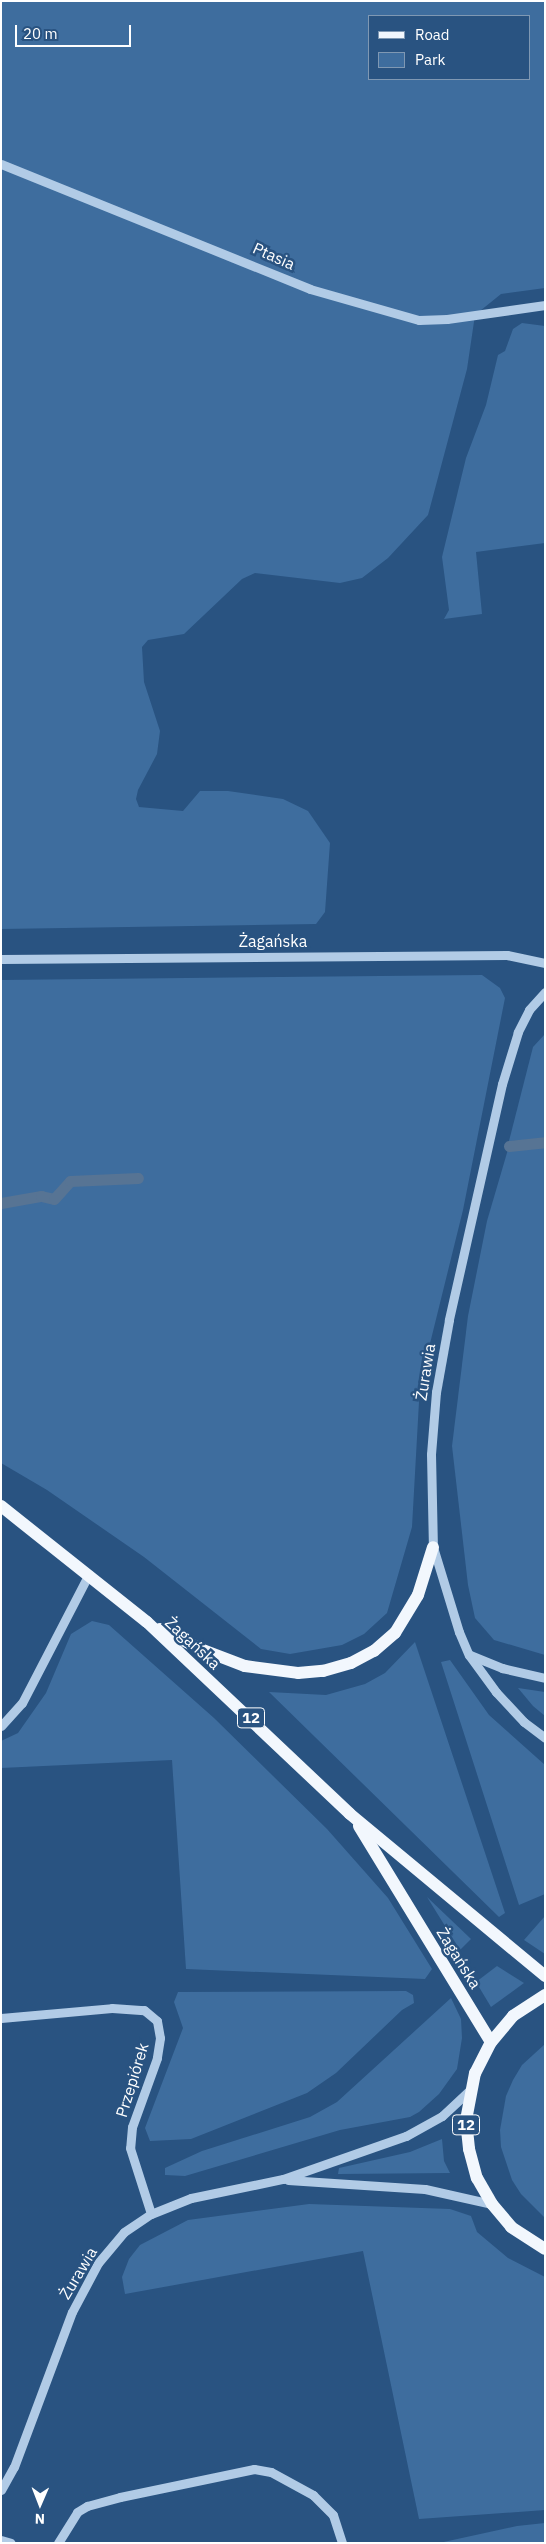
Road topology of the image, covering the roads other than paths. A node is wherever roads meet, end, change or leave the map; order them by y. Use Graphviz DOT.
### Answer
graph roads {
  1 [pos="1,164"];
  2 [pos="545,305"];
  3 [pos="1,959"];
  4 [pos="545,963"];
  5 [pos="545,992"];
  6 [pos="1,1506"];
  7 [pos="433,1547"];
  8 [pos="89,1574"];
  9 [pos="147,1622"];
  10 [pos="469,1655"];
  11 [pos="545,1678"];
  12 [pos="1,1726"];
  13 [pos="545,1738"];
  14 [pos="352,1816"];
  15 [pos="545,1976"];
  16 [pos="545,1995"];
  17 [pos="1,2018"];
  18 [pos="491,2042"];
  19 [pos="470,2090"];
  20 [pos="283,2179"];
  21 [pos="492,2204"];
  22 [pos="151,2214"];
  23 [pos="545,2249"];
  24 [pos="1,2490"];
  25 [pos="1,2540"];
  26 [pos="11,2543"];
  27 [pos="58,2543"];
  28 [pos="342,2543"];
  1 -- 2 [label="street, Ptasia"];
  3 -- 4 [label="street, Żagańska"];
  5 -- 7 [label="street, Żurawia"];
  6 -- 8 [label="main road, Żagańska / 12"];
  7 -- 9 [label="main road"];
  7 -- 10 [label="street, Żurawia"];
  8 -- 9 [label="main road, Żagańska / 12"];
  8 -- 12 [label="street"];
  9 -- 14 [label="main road, Żagańska / 12"];
  10 -- 11 [label="street"];
  10 -- 13 [label="street, Żurawia"];
  14 -- 15 [label="main road, Żagańska / 12"];
  14 -- 18 [label="main road, Żagańska / 12"];
  16 -- 18 [label="main road, 12"];
  17 -- 22 [label="street, Przepiórek"];
  18 -- 19 [label="main road, 12"];
  19 -- 20 [label="street, Żurawia"];
  19 -- 21 [label="main road, 12"];
  20 -- 21 [label="street, Żurawia"];
  20 -- 22 [label="street, Żurawia"];
  21 -- 23 [label="main road, 12"];
  22 -- 24 [label="street, Żurawia"];
  25 -- 26 [label="street"];
  27 -- 28 [label="street"];
}
